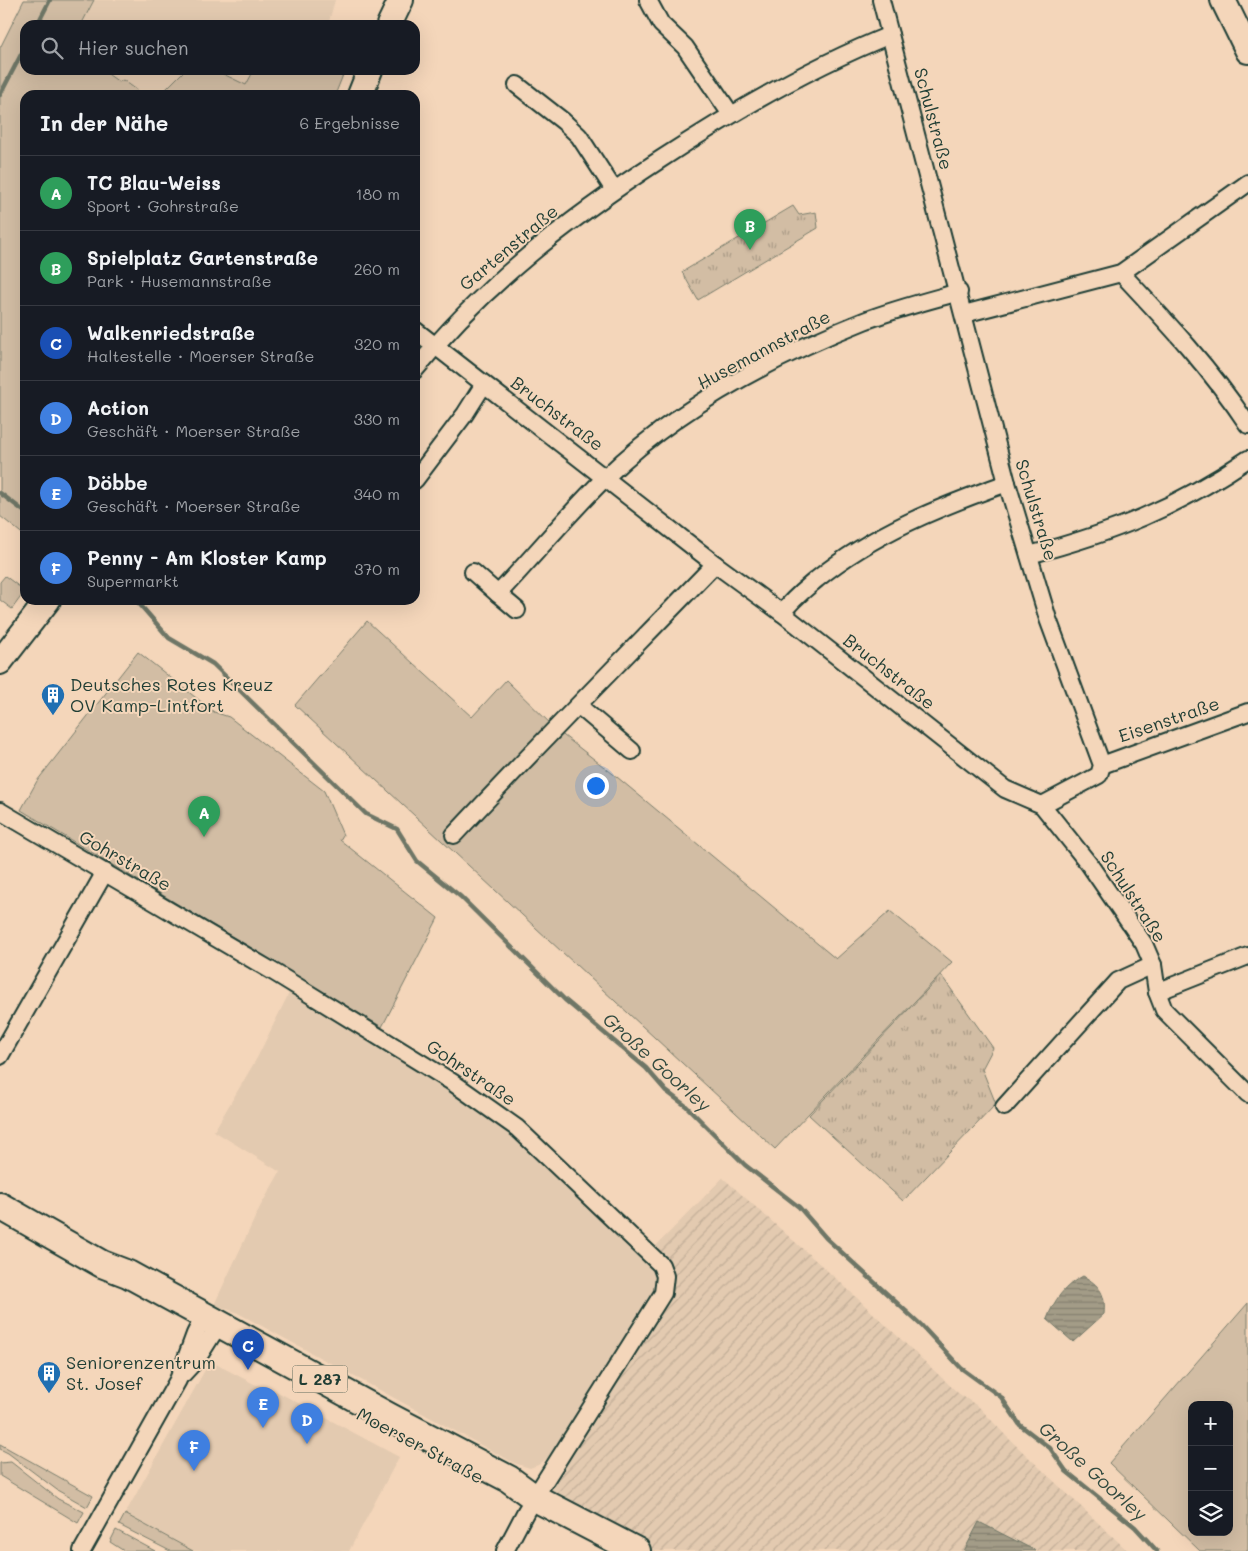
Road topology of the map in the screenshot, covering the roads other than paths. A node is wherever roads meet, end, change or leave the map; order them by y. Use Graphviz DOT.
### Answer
graph roads {
  1 [pos="402,0"];
  2 [pos="648,0"];
  3 [pos="881,0"];
  4 [pos="1223,0"];
  5 [pos="392,20"];
  6 [pos="890,35"];
  7 [pos="1248,51"];
  8 [pos="368,75"];
  9 [pos="517,85"];
  10 [pos="362,90"];
  11 [pos="730,113"];
  12 [pos="1248,183"];
  13 [pos="614,190"];
  14 [pos="1121,273"];
  15 [pos="959,292"];
  16 [pos="964,314"];
  17 [pos="420,333"];
  18 [pos="436,344"];
  19 [pos="420,364"];
  20 [pos="484,384"];
  21 [pos="1248,425"];
  22 [pos="1248,459"];
  23 [pos="420,473"];
  24 [pos="606,477"];
  25 [pos="1007,483"];
  26 [pos="1029,555"];
  27 [pos="715,564"];
  28 [pos="473,572"];
  29 [pos="498,594"];
  30 [pos="44,605"];
  31 [pos="517,610"];
  32 [pos="782,613"];
  33 [pos="0,662"];
  34 [pos="579,706"];
  35 [pos="1248,712"];
  36 [pos="632,751"];
  37 [pos="1102,765"];
  38 [pos="1042,805"];
  39 [pos="0,811"];
  40 [pos="454,835"];
  41 [pos="106,872"];
  42 [pos="1248,956"];
  43 [pos="1153,966"];
  44 [pos="1157,992"];
  45 [pos="0,1056"];
  46 [pos="1248,1094"];
  47 [pos="1004,1107"];
  48 [pos="0,1206"];
  49 [pos="208,1326"];
  50 [pos="535,1498"];
  51 [pos="82,1551"];
  52 [pos="505,1551"];
  53 [pos="637,1551"];
  1 -- 5 [label="main road"];
  2 -- 11 [label="street"];
  3 -- 6 [label="street, Schulstraße"];
  4 -- 7 [label="main road"];
  6 -- 11 [label="street, Gartenstraße"];
  6 -- 15 [label="street, Schulstraße"];
  8 -- 10 [label="main road"];
  9 -- 13 [label="street"];
  11 -- 13 [label="street, Gartenstraße"];
  12 -- 14 [label="street"];
  13 -- 18 [label="street, Gartenstraße"];
  14 -- 16 [label="street"];
  14 -- 21 [label="street"];
  15 -- 16 [label="street, Schulstraße"];
  15 -- 24 [label="street, Husemannstraße"];
  16 -- 25 [label="street, Schulstraße"];
  17 -- 18 [label="street, Bruchstraße"];
  18 -- 19 [label="street"];
  18 -- 20 [label="street, Bruchstraße"];
  20 -- 23 [label="street, Bruchstraße"];
  20 -- 24 [label="street, Bruchstraße"];
  22 -- 26 [label="street"];
  24 -- 27 [label="street, Bruchstraße"];
  24 -- 29 [label="street, Bruchstraße"];
  25 -- 26 [label="street, Schulstraße"];
  25 -- 32 [label="street"];
  26 -- 37 [label="street, Schulstraße"];
  27 -- 32 [label="street, Bruchstraße"];
  27 -- 34 [label="street"];
  28 -- 29 [label="street"];
  29 -- 31 [label="street"];
  30 -- 33 [label="main road"];
  32 -- 38 [label="street, Bruchstraße"];
  34 -- 36 [label="street"];
  34 -- 40 [label="street"];
  35 -- 37 [label="street, Eisenstraße"];
  37 -- 38 [label="street"];
  38 -- 43 [label="street, Schulstraße"];
  39 -- 41 [label="street, Gohrstraße"];
  41 -- 45 [label="street"];
  41 -- 50 [label="street, Gohrstraße"];
  42 -- 44 [label="street"];
  43 -- 44 [label="street, Schulstraße"];
  43 -- 47 [label="street, Schulstraße"];
  44 -- 46 [label="street, Schulstraße"];
  48 -- 49 [label="main road, Moerser Straße / L 287"];
  49 -- 50 [label="main road, Moerser Straße / L 287"];
  49 -- 51 [label="street"];
  50 -- 52 [label="street, Gohrstraße"];
  50 -- 53 [label="main road, Moerser Straße / L 287"];
}
